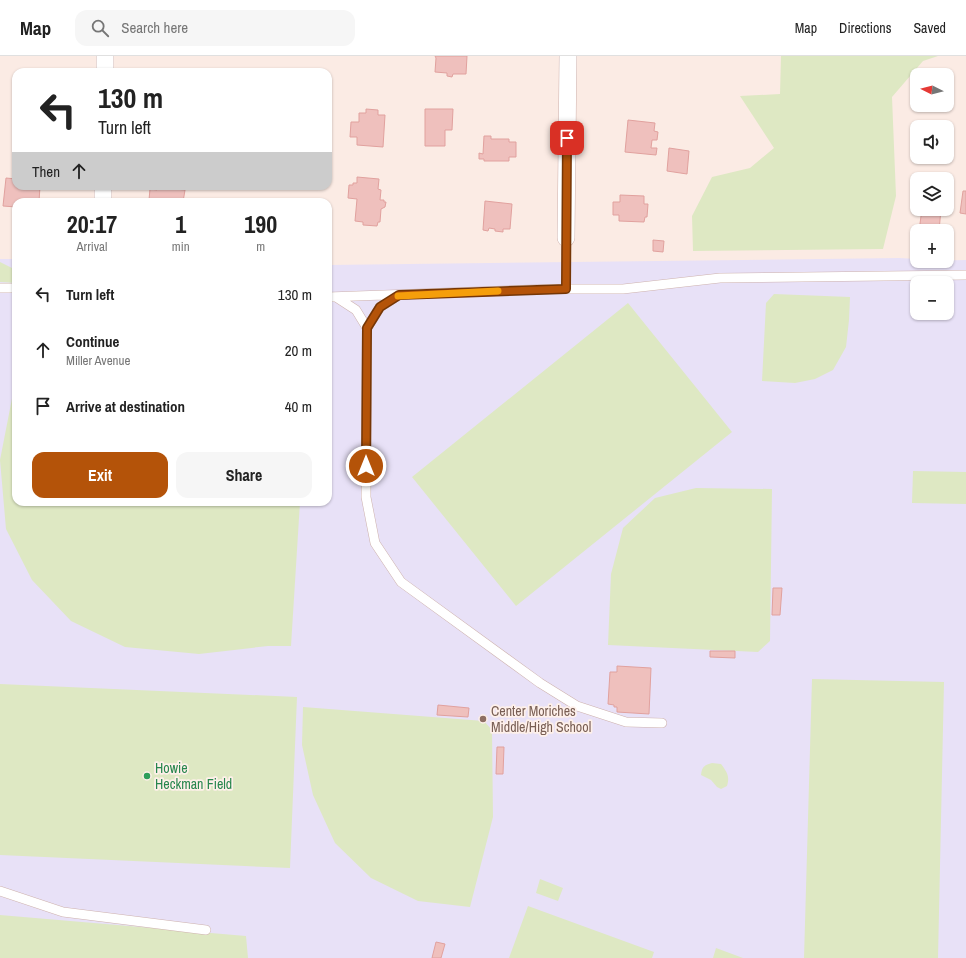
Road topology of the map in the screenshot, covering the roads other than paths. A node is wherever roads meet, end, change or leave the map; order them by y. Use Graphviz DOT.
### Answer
graph roads {
  1 [pos="105,56"];
  2 [pos="568,56"];
  3 [pos="105,68"];
  4 [pos="566,238"];
  5 [pos="966,275"];
  6 [pos="0,288"];
  7 [pos="12,288"];
  8 [pos="566,289"];
  9 [pos="399,295"];
  10 [pos="332,297"];
  11 [pos="367,328"];
  12 [pos="662,724"];
  13 [pos="0,891"];
  14 [pos="206,930"];
  1 -- 3 [label="street"];
  2 -- 4 [label="street"];
  4 -- 8 [label="lane"];
  5 -- 8 [label="lane"];
  6 -- 7 [label="lane"];
  8 -- 9 [label="lane"];
  9 -- 10 [label="lane"];
  9 -- 11 [label="lane"];
  10 -- 11 [label="lane"];
  11 -- 12 [label="lane"];
  13 -- 14 [label="lane"];
}
